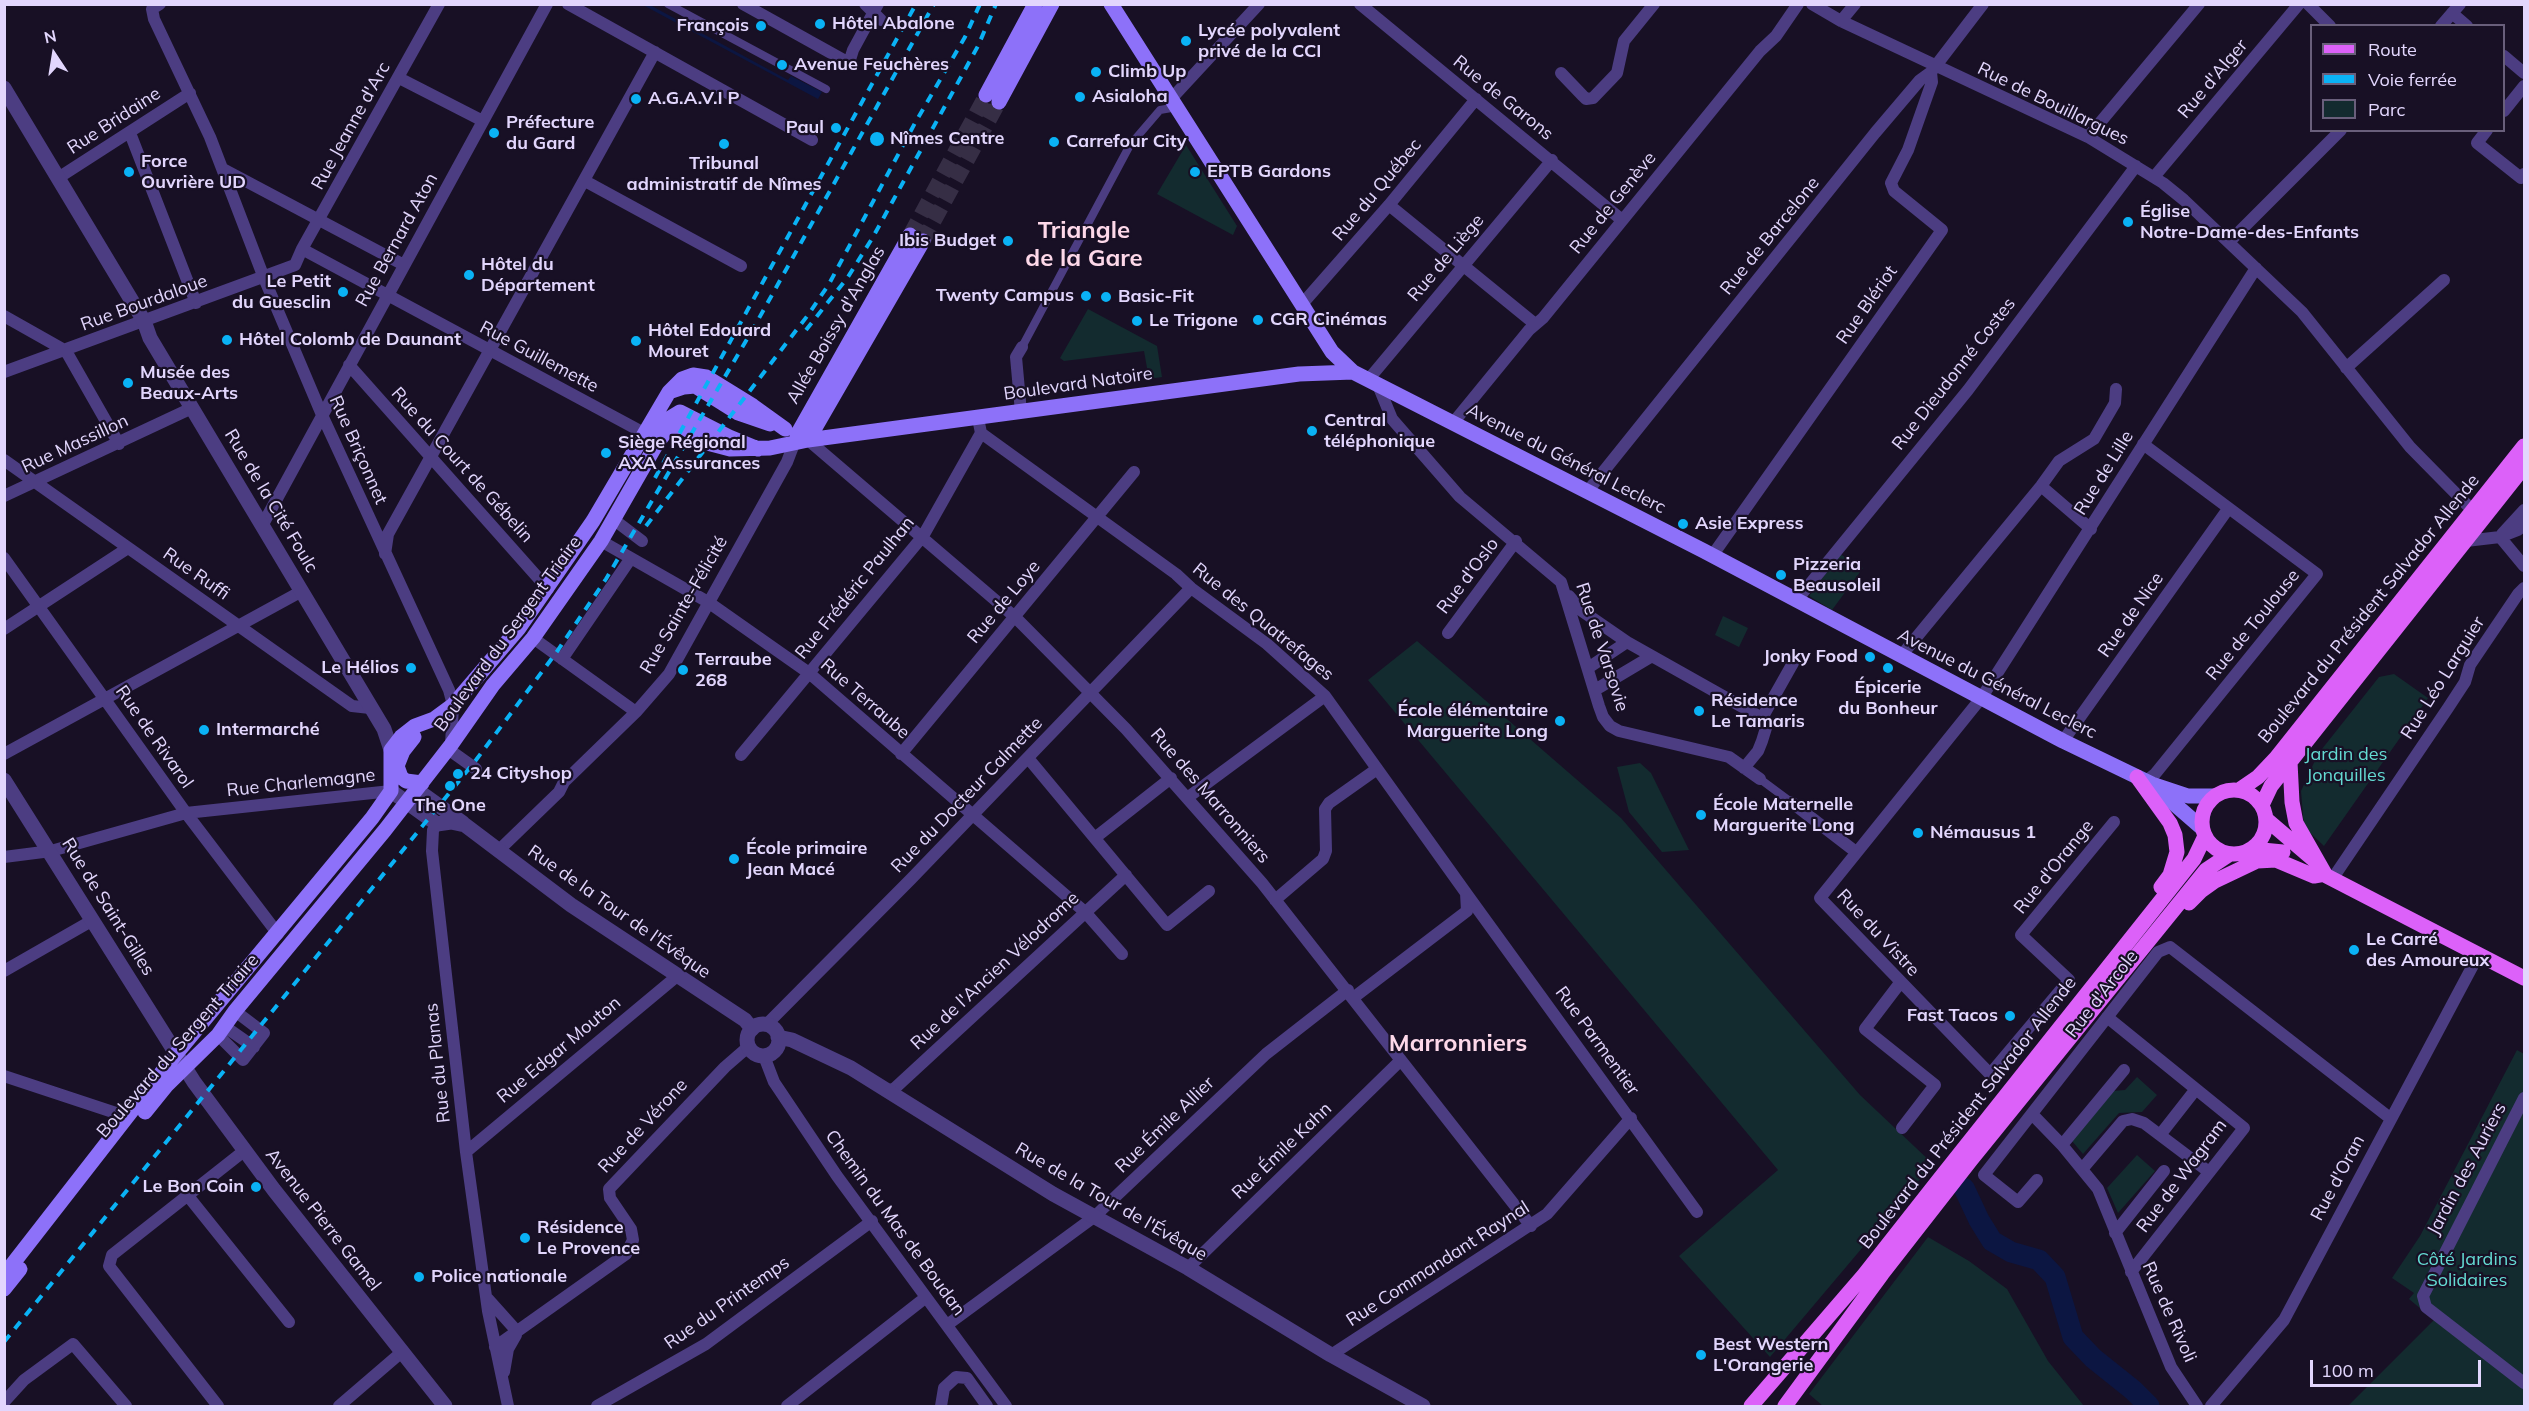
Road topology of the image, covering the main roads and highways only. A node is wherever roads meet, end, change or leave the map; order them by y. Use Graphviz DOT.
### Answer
graph roads {
  1 [pos="1035,4"];
  2 [pos="1052,4"];
  3 [pos="1112,4"];
  4 [pos="916,238"];
  5 [pos="1353,372"];
  6 [pos="796,437"];
  7 [pos="656,445"];
  8 [pos="2524,446"];
  9 [pos="758,449"];
  10 [pos="2524,467"];
  11 [pos="434,719"];
  12 [pos="392,750"];
  13 [pos="2290,762"];
  14 [pos="397,766"];
  15 [pos="2145,781"];
  16 [pos="419,786"];
  17 [pos="2239,790"];
  18 [pos="2214,796"];
  19 [pos="2264,812"];
  20 [pos="2204,832"];
  21 [pos="2252,849"];
  22 [pos="2230,854"];
  23 [pos="2329,876"];
  24 [pos="2135,934"];
  25 [pos="2524,978"];
  26 [pos="1971,1160"];
  27 [pos="4,1275"];
  28 [pos="4,1289"];
  29 [pos="1751,1407"];
  30 [pos="1785,1407"];
  1 -- 2 [label="main road"];
  3 -- 5 [label="main road, Avenue du Général Leclerc"];
  4 -- 6 [label="main road, Allée Boissy d'Anglas"];
  5 -- 6 [label="main road, Boulevard Natoire"];
  5 -- 15 [label="main road, Avenue du Général Leclerc"];
  6 -- 9 [label="main road, Boulevard Natoire"];
  6 -- 11 [label="main road, Boulevard du Sergent Triaire"];
  7 -- 9 [label="main road, Boulevard Natoire"];
  7 -- 9 [label="main road, Boulevard du Sergent Triaire"];
  7 -- 16 [label="main road, Boulevard du Sergent Triaire"];
  8 -- 17 [label="main road, Boulevard du Président Salvador Allende"];
  10 -- 13 [label="main road, Boulevard du Président Salvador Allende"];
  11 -- 12 [label="main road, Boulevard du Sergent Triaire"];
  11 -- 14 [label="main road"];
  12 -- 14 [label="main road"];
  12 -- 27 [label="main road, Boulevard du Sergent Triaire"];
  13 -- 19 [label="main road, Boulevard du Président Salvador Allende"];
  13 -- 23 [label="main road"];
  14 -- 16 [label="main road"];
  15 -- 18 [label="main road, Avenue du Général Leclerc"];
  15 -- 20 [label="main road, Avenue du Général Leclerc"];
  15 -- 24 [label="main road"];
  16 -- 28 [label="main road, Boulevard du Sergent Triaire"];
  17 -- 18 [label="main road, Boulevard du Président Salvador Allende"];
  17 -- 19 [label="main road"];
  18 -- 20 [label="main road, Boulevard du Président Salvador Allende"];
  19 -- 21 [label="main road, Boulevard du Président Salvador Allende"];
  19 -- 23 [label="main road"];
  20 -- 22 [label="main road"];
  20 -- 24 [label="main road, Boulevard du Président Salvador Allende"];
  21 -- 22 [label="main road, Boulevard du Président Salvador Allende"];
  21 -- 23 [label="main road"];
  22 -- 26 [label="main road, Boulevard du Président Salvador Allende"];
  23 -- 25 [label="main road"];
  23 -- 26 [label="main road"];
  24 -- 29 [label="main road, Boulevard du Président Salvador Allende"];
  26 -- 30 [label="main road, Boulevard du Président Salvador Allende"];
}
